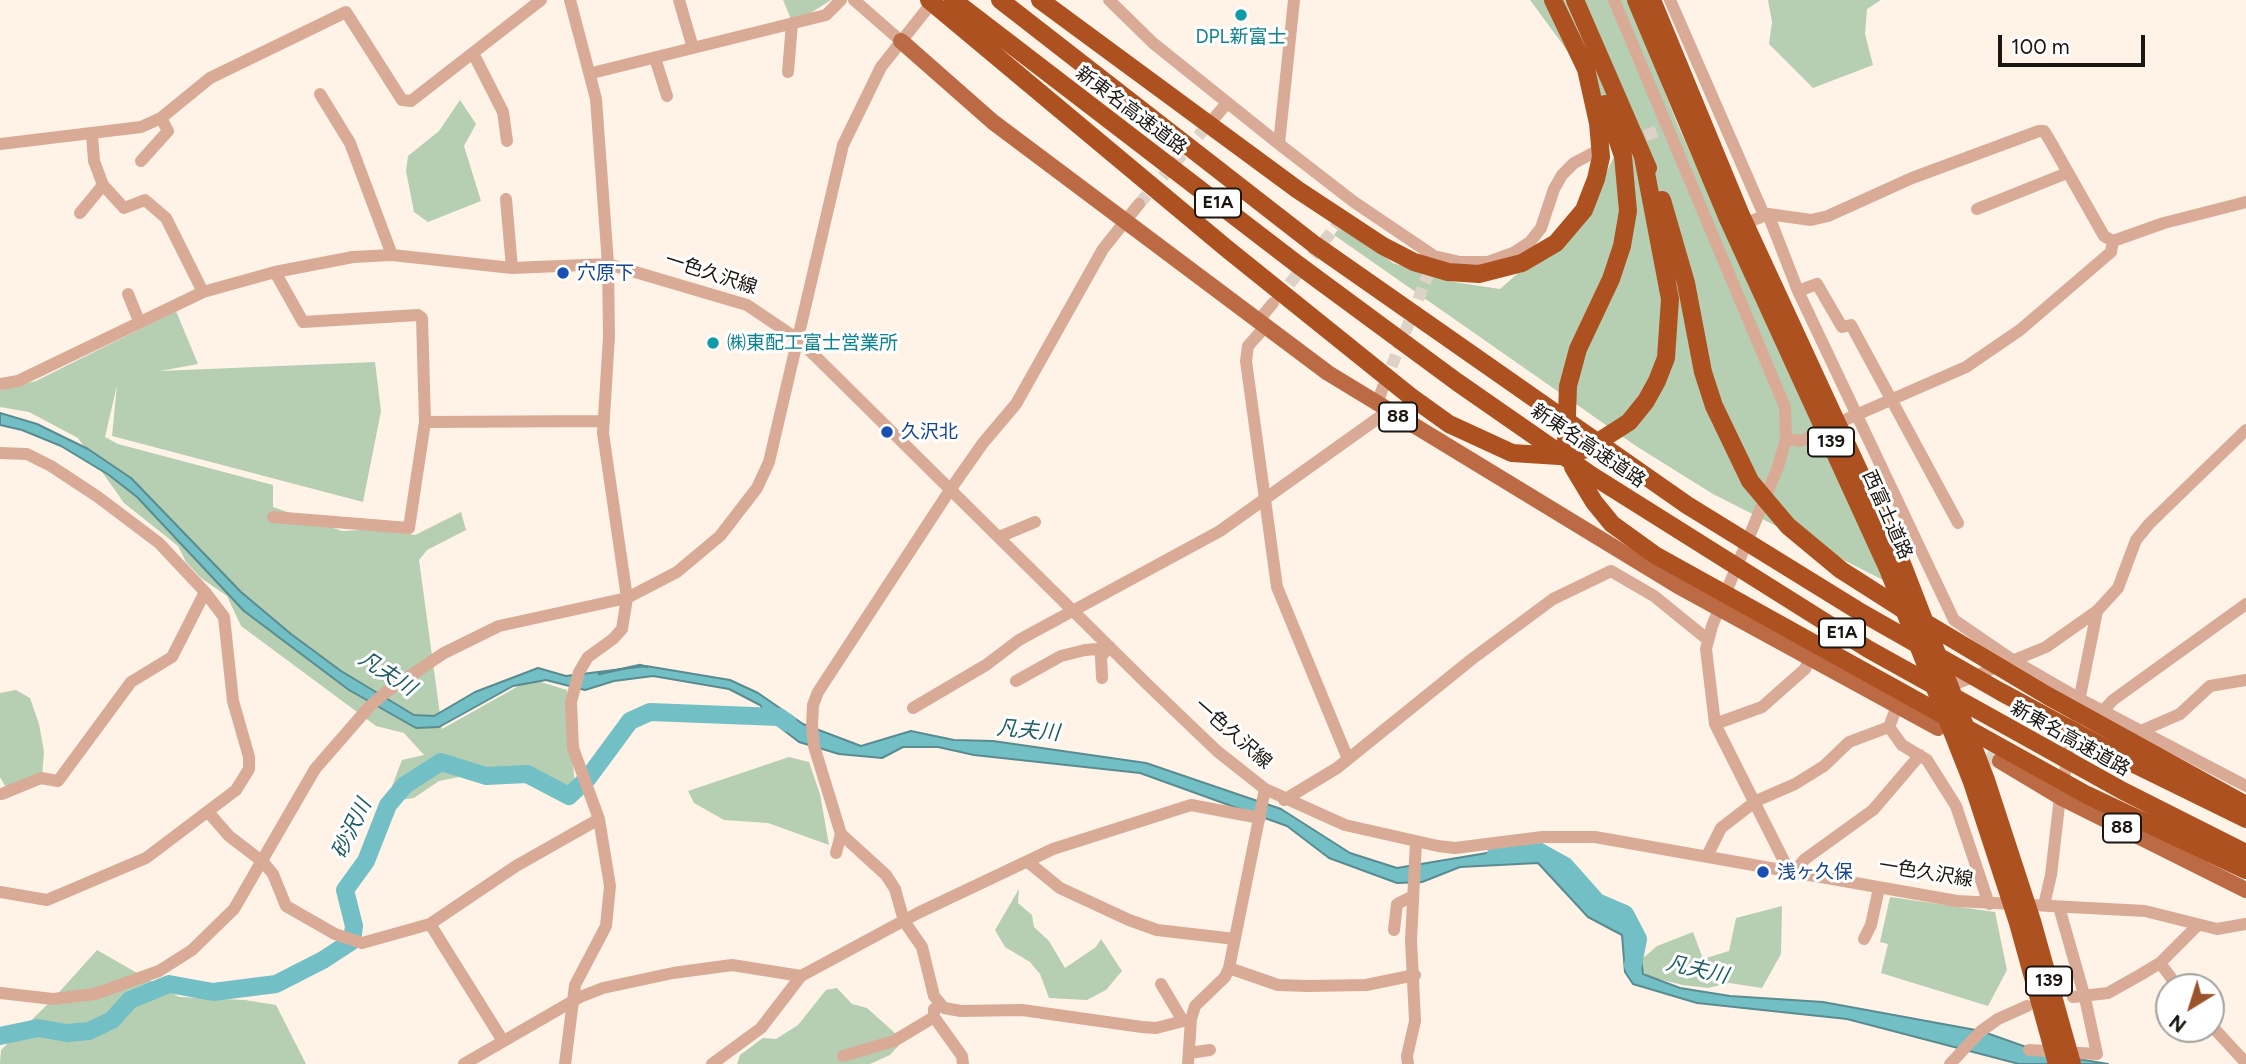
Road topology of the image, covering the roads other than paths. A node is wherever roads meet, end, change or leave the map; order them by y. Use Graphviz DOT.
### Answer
graph roads {
  1 [pos="541,0"];
  2 [pos="570,0"];
  3 [pos="680,0"];
  4 [pos="841,0"];
  5 [pos="854,0"];
  6 [pos="929,0"];
  7 [pos="934,0"];
  8 [pos="953,0"];
  9 [pos="1000,0"];
  10 [pos="1040,0"];
  11 [pos="1109,0"];
  12 [pos="1294,0"];
  13 [pos="1553,0"];
  14 [pos="1575,0"];
  15 [pos="1614,0"];
  16 [pos="1636,0"];
  17 [pos="1652,0"];
  18 [pos="1670,0"];
  19 [pos="343,6"];
  20 [pos="792,23"];
  21 [pos="974,28"];
  22 [pos="901,41"];
  23 [pos="693,48"];
  24 [pos="473,53"];
  25 [pos="655,58"];
  26 [pos="1586,69"];
  27 [pos="788,72"];
  28 [pos="592,74"];
  29 [pos="320,94"];
  30 [pos="667,96"];
  31 [pos="1227,103"];
  32 [pos="1216,117"];
  33 [pos="161,118"];
  34 [pos="92,135"];
  35 [pos="507,141"];
  36 [pos="0,144"];
  37 [pos="1279,144"];
  38 [pos="1594,153"];
  39 [pos="1643,157"];
  40 [pos="141,161"];
  41 [pos="2067,173"];
  42 [pos="103,185"];
  43 [pos="506,199"];
  44 [pos="2246,202"];
  45 [pos="1139,204"];
  46 [pos="1977,209"];
  47 [pos="80,213"];
  48 [pos="1762,217"];
  49 [pos="1125,220"];
  50 [pos="2113,242"];
  51 [pos="392,255"];
  52 [pos="608,264"];
  53 [pos="512,268"];
  54 [pos="275,272"];
  55 [pos="1798,291"];
  56 [pos="203,292"];
  57 [pos="128,294"];
  58 [pos="1273,303"];
  59 [pos="139,321"];
  60 [pos="1261,324"];
  61 [pos="799,340"];
  62 [pos="0,384"];
  63 [pos="1383,387"];
  64 [pos="1892,398"];
  65 [pos="1382,408"];
  66 [pos="1852,416"];
  67 [pos="604,421"];
  68 [pos="425,422"];
  69 [pos="2246,430"];
  70 [pos="1814,434"];
  71 [pos="1786,439"];
  72 [pos="1566,443"];
  73 [pos="0,453"];
  74 [pos="1573,467"];
  75 [pos="950,490"];
  76 [pos="1265,496"];
  77 [pos="273,517"];
  78 [pos="1035,522"];
  79 [pos="1958,523"];
  80 [pos="999,537"];
  81 [pos="205,592"];
  82 [pos="627,598"];
  83 [pos="2246,604"];
  84 [pos="1073,610"];
  85 [pos="1720,611"];
  86 [pos="2097,611"];
  87 [pos="1707,639"];
  88 [pos="1107,650"];
  89 [pos="1809,659"];
  90 [pos="2014,661"];
  91 [pos="1102,678"];
  92 [pos="2246,680"];
  93 [pos="1016,681"];
  94 [pos="1958,683"];
  95 [pos="1931,695"];
  96 [pos="2080,699"];
  97 [pos="1899,707"];
  98 [pos="913,708"];
  99 [pos="2103,711"];
  100 [pos="1715,724"];
  101 [pos="1889,727"];
  102 [pos="1938,728"];
  103 [pos="2141,732"];
  104 [pos="1920,755"];
  105 [pos="1348,759"];
  106 [pos="2000,761"];
  107 [pos="2246,786"];
  108 [pos="2,794"];
  109 [pos="1264,794"];
  110 [pos="2060,797"];
  111 [pos="1284,800"];
  112 [pos="1756,800"];
  113 [pos="2246,805"];
  114 [pos="209,813"];
  115 [pos="1260,818"];
  116 [pos="599,819"];
  117 [pos="2246,819"];
  118 [pos="841,834"];
  119 [pos="1416,842"];
  120 [pos="836,853"];
  121 [pos="2246,853"];
  122 [pos="1707,856"];
  123 [pos="263,862"];
  124 [pos="1028,862"];
  125 [pos="2246,870"];
  126 [pos="1792,871"];
  127 [pos="1879,888"];
  128 [pos="2015,889"];
  129 [pos="2246,891"];
  130 [pos="0,892"];
  131 [pos="1413,892"];
  132 [pos="1989,904"];
  133 [pos="2044,905"];
  134 [pos="2059,908"];
  135 [pos="904,920"];
  136 [pos="430,924"];
  137 [pos="2246,924"];
  138 [pos="2197,926"];
  139 [pos="1394,930"];
  140 [pos="1235,939"];
  141 [pos="1864,939"];
  142 [pos="2160,963"];
  143 [pos="1229,968"];
  144 [pos="2168,973"];
  145 [pos="1415,975"];
  146 [pos="801,976"];
  147 [pos="1161,984"];
  148 [pos="0,993"];
  149 [pos="2079,998"];
  150 [pos="572,1002"];
  151 [pos="937,1003"];
  152 [pos="2027,1006"];
  153 [pos="934,1017"];
  154 [pos="1187,1020"];
  155 [pos="2225,1040"];
  156 [pos="503,1041"];
  157 [pos="2059,1042"];
  158 [pos="1210,1050"];
  159 [pos="2029,1050"];
  160 [pos="843,1056"];
  161 [pos="1188,1059"];
  162 [pos="2246,1063"];
  163 [pos="464,1064"];
  164 [pos="565,1064"];
  165 [pos="712,1064"];
  166 [pos="962,1064"];
  167 [pos="1408,1064"];
  168 [pos="1950,1064"];
  169 [pos="2057,1064"];
  170 [pos="2072,1064"];
  1 -- 24 [label="street"];
  2 -- 28 [label="street"];
  3 -- 23 [label="street"];
  4 -- 20 [label="street"];
  5 -- 22 [label="street"];
  6 -- 21 [label="highway"];
  7 -- 22 [label="street"];
  8 -- 21 [label="highway, 新東名高速道路 / E1A"];
  9 -- 117 [label="highway, 新東名高速道路 / E1A"];
  10 -- 26 [label="highway"];
  11 -- 31 [label="street"];
  12 -- 37 [label="street"];
  13 -- 26 [label="highway"];
  14 -- 39 [label="highway"];
  15 -- 71 [label="street"];
  16 -- 128 [label="highway, 西富士道路 / 139"];
  17 -- 128 [label="highway, 西富士道路 / 139"];
  18 -- 48 [label="street"];
  19 -- 24 [label="street"];
  19 -- 33 [label="street"];
  20 -- 23 [label="street"];
  20 -- 27 [label="street"];
  21 -- 39 [label="highway"];
  21 -- 121 [label="highway, 新東名高速道路 / E1A"];
  22 -- 49 [label="main road, 88"];
  22 -- 61 [label="street"];
  23 -- 25 [label="street"];
  24 -- 35 [label="street"];
  25 -- 28 [label="street"];
  25 -- 30 [label="street"];
  26 -- 72 [label="highway"];
  28 -- 52 [label="street"];
  29 -- 51 [label="street"];
  31 -- 32 [label="street"];
  31 -- 37 [label="street"];
  33 -- 34 [label="street"];
  33 -- 40 [label="street"];
  34 -- 36 [label="street"];
  34 -- 42 [label="street"];
  37 -- 38 [label="street"];
  39 -- 113 [label="highway"];
  41 -- 46 [label="street"];
  41 -- 48 [label="street"];
  41 -- 50 [label="street"];
  42 -- 47 [label="street"];
  42 -- 56 [label="street"];
  43 -- 53 [label="street"];
  44 -- 50 [label="street"];
  45 -- 49 [label="street"];
  48 -- 55 [label="street"];
  49 -- 60 [label="main road, 88"];
  49 -- 75 [label="street"];
  50 -- 64 [label="street"];
  51 -- 53 [label="street, 一色久沢線"];
  51 -- 54 [label="street, 一色久沢線"];
  52 -- 53 [label="street, 一色久沢線"];
  52 -- 61 [label="street, 一色久沢線"];
  52 -- 67 [label="street"];
  54 -- 56 [label="street, 一色久沢線"];
  54 -- 68 [label="street"];
  55 -- 64 [label="street"];
  55 -- 66 [label="street"];
  56 -- 59 [label="street, 一色久沢線"];
  57 -- 59 [label="street"];
  58 -- 60 [label="street"];
  59 -- 62 [label="street, 一色久沢線"];
  60 -- 65 [label="main road, 88"];
  60 -- 76 [label="street"];
  61 -- 75 [label="street, 一色久沢線"];
  61 -- 82 [label="street"];
  63 -- 65 [label="street"];
  64 -- 66 [label="street"];
  64 -- 79 [label="street"];
  65 -- 76 [label="street"];
  65 -- 85 [label="main road, 88"];
  66 -- 90 [label="street"];
  67 -- 68 [label="street"];
  67 -- 82 [label="street"];
  68 -- 77 [label="street"];
  69 -- 86 [label="street"];
  70 -- 71 [label="street"];
  71 -- 85 [label="street"];
  73 -- 81 [label="street"];
  74 -- 125 [label="highway"];
  75 -- 80 [label="street, 一色久沢線"];
  75 -- 118 [label="street"];
  76 -- 84 [label="street"];
  76 -- 105 [label="street"];
  78 -- 80 [label="street"];
  80 -- 84 [label="street, 一色久沢線"];
  81 -- 108 [label="street"];
  81 -- 114 [label="street"];
  82 -- 116 [label="street"];
  82 -- 123 [label="street"];
  83 -- 99 [label="street"];
  84 -- 88 [label="street, 一色久沢線"];
  84 -- 98 [label="street"];
  85 -- 87 [label="street"];
  85 -- 89 [label="main road, 88"];
  86 -- 90 [label="street"];
  86 -- 96 [label="street"];
  87 -- 100 [label="street"];
  87 -- 105 [label="street"];
  88 -- 91 [label="street"];
  88 -- 93 [label="street"];
  88 -- 109 [label="street, 一色久沢線"];
  89 -- 97 [label="main road, 88"];
  89 -- 100 [label="street"];
  90 -- 94 [label="street"];
  90 -- 96 [label="street"];
  92 -- 103 [label="street"];
  95 -- 97 [label="street"];
  96 -- 99 [label="street"];
  96 -- 110 [label="street"];
  97 -- 101 [label="street"];
  97 -- 102 [label="main road, 88"];
  99 -- 103 [label="street"];
  100 -- 112 [label="street"];
  101 -- 104 [label="street"];
  101 -- 112 [label="street"];
  103 -- 107 [label="street"];
  104 -- 126 [label="street"];
  104 -- 132 [label="street"];
  105 -- 111 [label="street"];
  106 -- 110 [label="main road, 88"];
  109 -- 111 [label="street, 一色久沢線"];
  109 -- 115 [label="street"];
  110 -- 129 [label="main road, 88"];
  110 -- 133 [label="street"];
  111 -- 119 [label="street, 一色久沢線"];
  112 -- 122 [label="street"];
  112 -- 126 [label="street"];
  114 -- 123 [label="street"];
  114 -- 130 [label="street"];
  115 -- 124 [label="street"];
  115 -- 140 [label="street"];
  116 -- 136 [label="street"];
  116 -- 150 [label="street"];
  118 -- 120 [label="street"];
  118 -- 135 [label="street"];
  119 -- 122 [label="street, 一色久沢線"];
  119 -- 131 [label="street"];
  122 -- 126 [label="street, 一色久沢線"];
  123 -- 136 [label="street"];
  123 -- 148 [label="street"];
  124 -- 135 [label="street"];
  124 -- 140 [label="street"];
  126 -- 127 [label="street, 一色久沢線"];
  127 -- 132 [label="street, 一色久沢線"];
  127 -- 141 [label="street"];
  128 -- 157 [label="highway, 西富士道路 / 139"];
  131 -- 139 [label="street"];
  131 -- 145 [label="street"];
  132 -- 133 [label="street, 一色久沢線"];
  133 -- 134 [label="street, 一色久沢線"];
  134 -- 138 [label="street, 一色久沢線"];
  134 -- 149 [label="street"];
  135 -- 146 [label="street"];
  135 -- 151 [label="street"];
  136 -- 156 [label="street"];
  137 -- 138 [label="street, 一色久沢線"];
  138 -- 142 [label="street"];
  140 -- 143 [label="street"];
  142 -- 144 [label="street"];
  142 -- 149 [label="street"];
  143 -- 145 [label="street"];
  143 -- 154 [label="street"];
  145 -- 167 [label="street"];
  146 -- 150 [label="street"];
  146 -- 165 [label="street"];
  147 -- 154 [label="street"];
  149 -- 159 [label="street"];
  150 -- 156 [label="street"];
  150 -- 164 [label="street"];
  151 -- 153 [label="street"];
  151 -- 154 [label="street"];
  152 -- 168 [label="street"];
  153 -- 160 [label="street"];
  153 -- 166 [label="street"];
  154 -- 161 [label="street"];
  155 -- 162 [label="street"];
  156 -- 163 [label="street"];
  157 -- 169 [label="highway, 西富士道路 / 139"];
  157 -- 170 [label="highway, 西富士道路 / 139"];
  158 -- 161 [label="street"];
}
